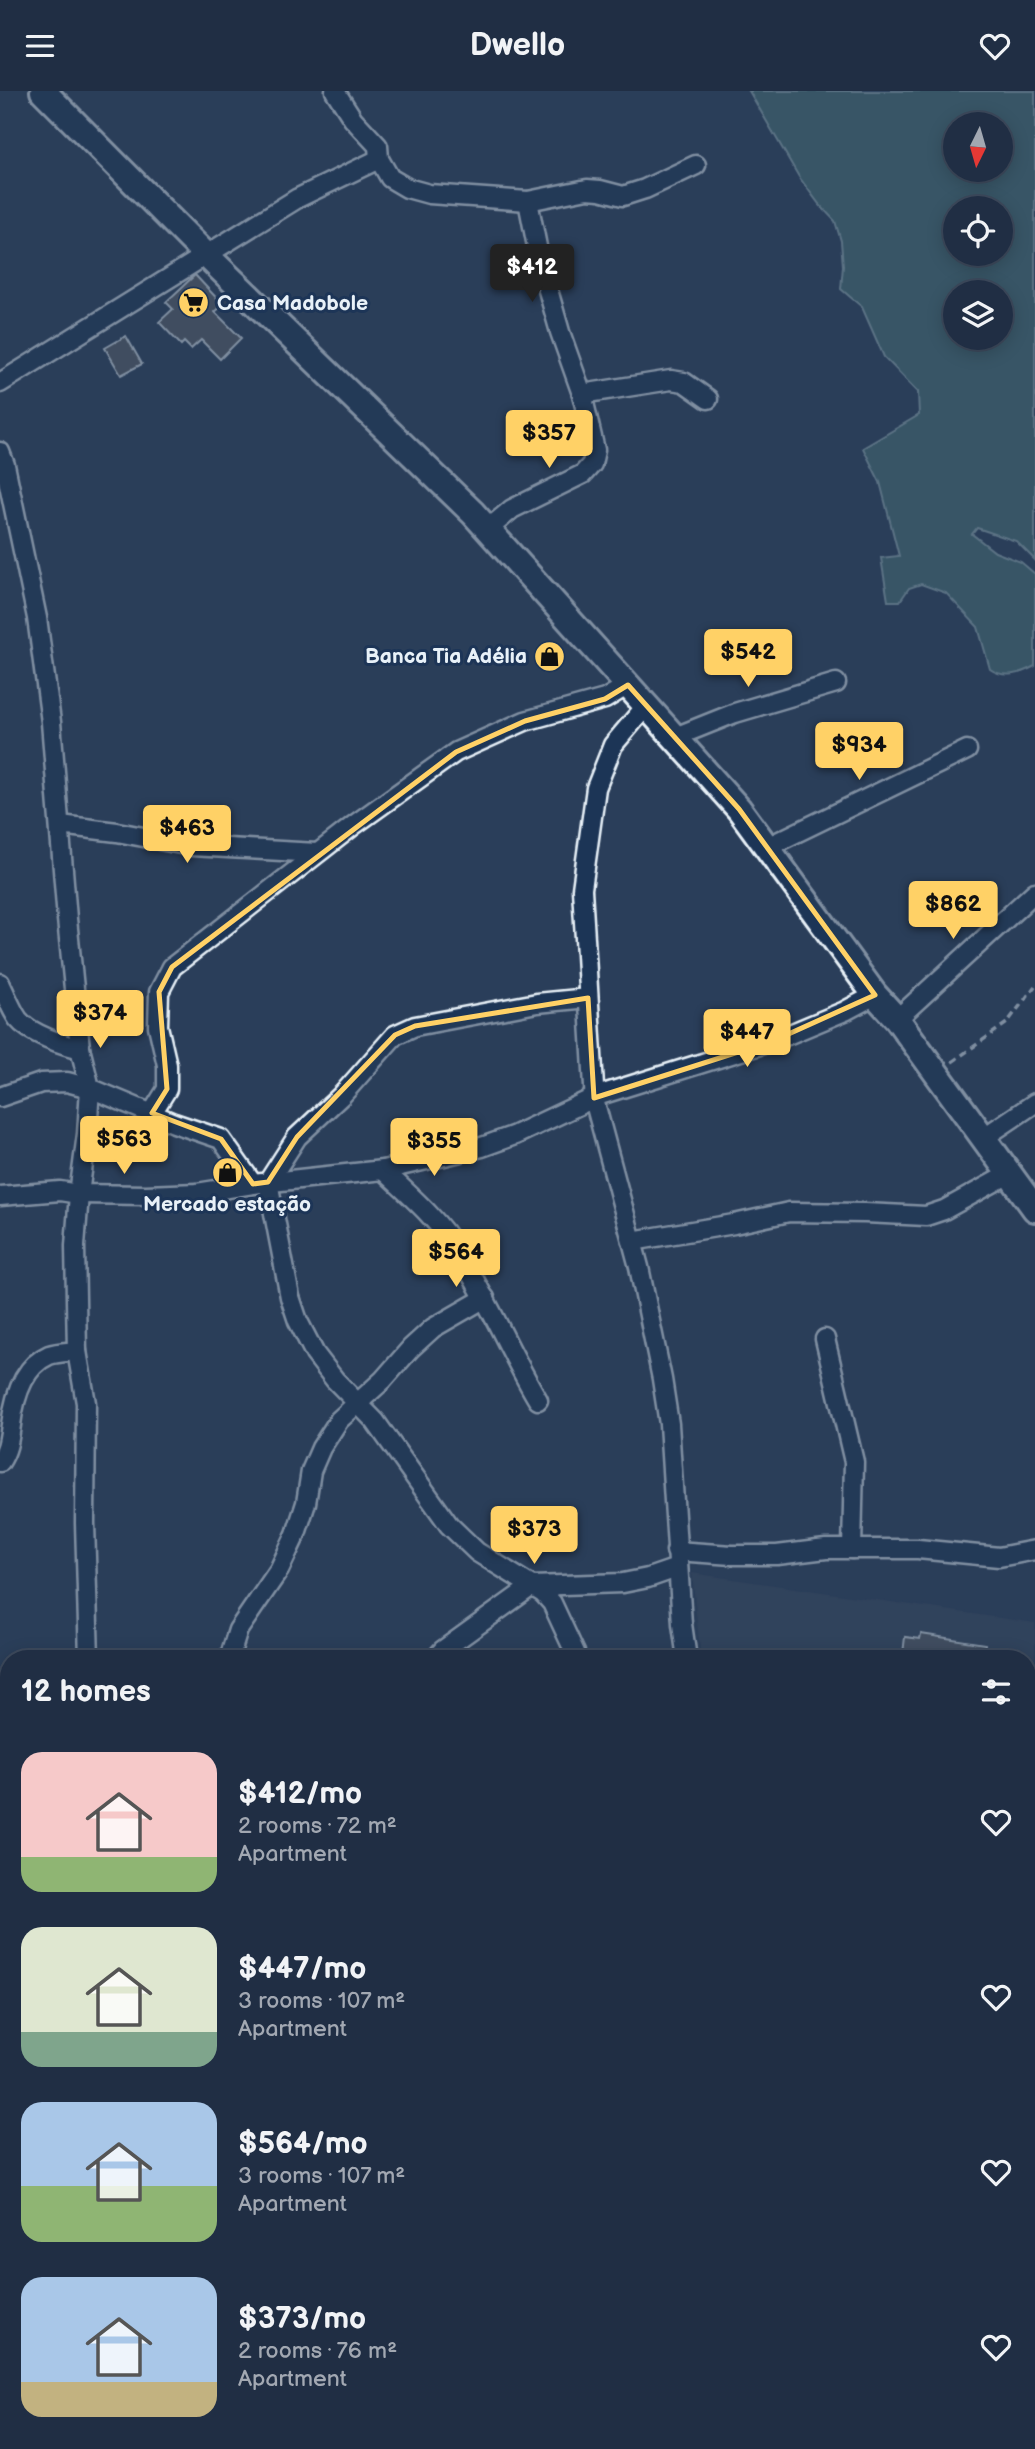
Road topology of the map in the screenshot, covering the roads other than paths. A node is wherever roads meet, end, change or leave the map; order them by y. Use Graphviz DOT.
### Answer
graph roads {
  1 [pos="43,91"];
  2 [pos="335,91"];
  3 [pos="379,159"];
  4 [pos="696,165"];
  5 [pos="528,201"];
  6 [pos="205,254"];
  7 [pos="0,383"];
  8 [pos="582,394"];
  9 [pos="708,399"];
  10 [pos="0,452"];
  11 [pos="4,479"];
  12 [pos="487,530"];
  13 [pos="836,683"];
  14 [pos="628,685"];
  15 [pos="646,706"];
  16 [pos="675,737"];
  17 [pos="967,750"];
  18 [pos="60,825"];
  19 [pos="767,847"];
  20 [pos="317,853"];
  21 [pos="1035,891"];
  22 [pos="0,983"];
  23 [pos="875,995"];
  24 [pos="588,998"];
  25 [pos="897,1019"];
  26 [pos="80,1048"];
  27 [pos="90,1088"];
  28 [pos="0,1097"];
  29 [pos="594,1098"];
  30 [pos="1035,1103"];
  31 [pos="152,1113"];
  32 [pos="983,1138"];
  33 [pos="383,1170"];
  34 [pos="1009,1174"];
  35 [pos="261,1183"];
  36 [pos="79,1194"];
  37 [pos="0,1196"];
  38 [pos="1035,1209"];
  39 [pos="632,1241"];
  40 [pos="485,1298"];
  41 [pos="825,1339"];
  42 [pos="77,1351"];
  43 [pos="538,1400"];
  44 [pos="359,1403"];
  45 [pos="0,1462"];
  46 [pos="852,1549"];
  47 [pos="1035,1550"];
  48 [pos="677,1559"];
  49 [pos="532,1586"];
  50 [pos="89,1650"];
  51 [pos="232,1650"];
  52 [pos="443,1650"];
  53 [pos="574,1650"];
  54 [pos="686,1650"];
  1 -- 6 [label="main road"];
  2 -- 3 [label="street"];
  3 -- 5 [label="street"];
  3 -- 6 [label="street"];
  4 -- 5 [label="street"];
  5 -- 8 [label="street"];
  6 -- 7 [label="street"];
  6 -- 12 [label="main road"];
  8 -- 9 [label="street"];
  8 -- 12 [label="street"];
  10 -- 11 [label="street"];
  11 -- 18 [label="street"];
  12 -- 14 [label="main road"];
  13 -- 16 [label="street"];
  14 -- 15 [label="main road"];
  14 -- 20 [label="street"];
  15 -- 16 [label="main road"];
  15 -- 24 [label="street"];
  16 -- 19 [label="main road"];
  17 -- 19 [label="street"];
  18 -- 20 [label="street"];
  18 -- 26 [label="street"];
  19 -- 23 [label="main road"];
  20 -- 31 [label="street"];
  21 -- 25 [label="street"];
  22 -- 26 [label="street"];
  23 -- 25 [label="main road"];
  23 -- 29 [label="street"];
  24 -- 29 [label="street"];
  24 -- 35 [label="street"];
  25 -- 32 [label="main road"];
  26 -- 27 [label="street"];
  27 -- 28 [label="street"];
  27 -- 31 [label="street"];
  27 -- 36 [label="street"];
  29 -- 33 [label="street"];
  29 -- 39 [label="street"];
  30 -- 32 [label="street"];
  31 -- 35 [label="street"];
  32 -- 34 [label="main road"];
  33 -- 35 [label="street"];
  33 -- 40 [label="street"];
  34 -- 38 [label="main road"];
  34 -- 39 [label="street"];
  35 -- 36 [label="street"];
  35 -- 44 [label="street"];
  36 -- 37 [label="street"];
  36 -- 42 [label="street"];
  39 -- 48 [label="street"];
  40 -- 43 [label="street"];
  40 -- 44 [label="street"];
  41 -- 46 [label="street"];
  42 -- 45 [label="street"];
  42 -- 50 [label="street"];
  44 -- 49 [label="street"];
  44 -- 51 [label="street"];
  46 -- 47 [label="street"];
  46 -- 48 [label="street"];
  48 -- 49 [label="street"];
  48 -- 54 [label="street"];
  49 -- 52 [label="street"];
  49 -- 53 [label="street"];
}
